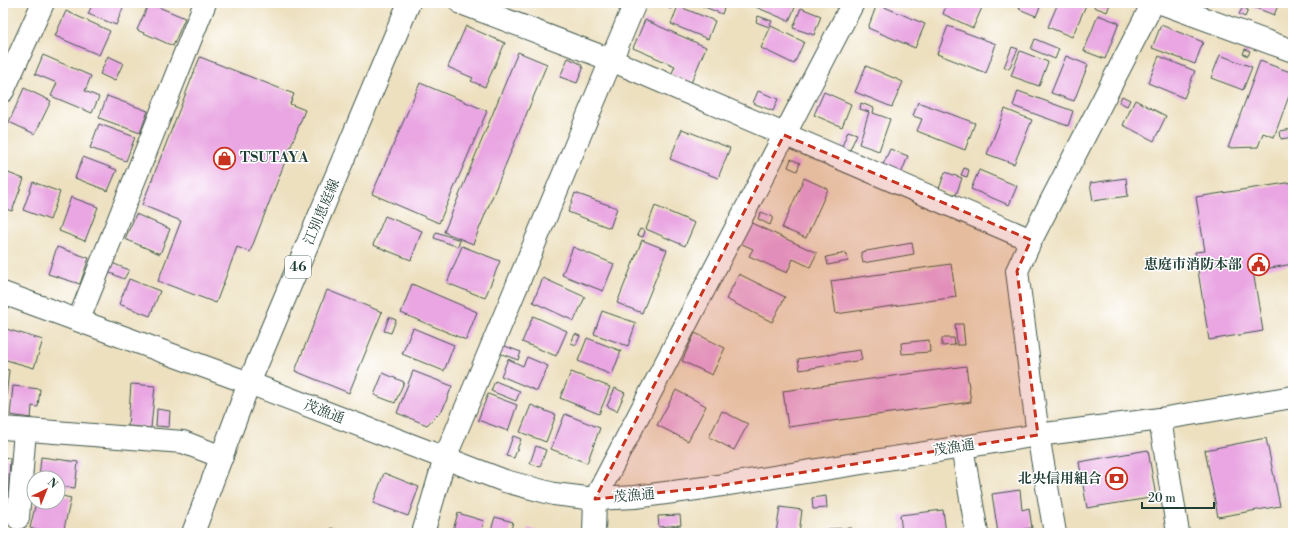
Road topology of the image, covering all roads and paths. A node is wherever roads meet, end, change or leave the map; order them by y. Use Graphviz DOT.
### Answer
graph roads {
  1 [pos="43,3"];
  2 [pos="205,3"];
  3 [pos="409,3"];
  4 [pos="461,3"];
  5 [pos="635,3"];
  6 [pos="853,3"];
  7 [pos="1153,3"];
  8 [pos="1161,3"];
  9 [pos="1293,51"];
  10 [pos="611,60"];
  11 [pos="3,90"];
  12 [pos="784,135"];
  13 [pos="1031,240"];
  14 [pos="3,293"];
  15 [pos="79,319"];
  16 [pos="250,383"];
  17 [pos="1293,397"];
  18 [pos="1160,419"];
  19 [pos="3,428"];
  20 [pos="25,430"];
  21 [pos="1038,435"];
  22 [pos="962,447"];
  23 [pos="222,457"];
  24 [pos="445,458"];
  25 [pos="595,499"];
  26 [pos="18,518"];
  27 [pos="193,533"];
  28 [pos="424,533"];
  29 [pos="594,533"];
  30 [pos="977,533"];
  31 [pos="1055,533"];
  32 [pos="1178,533"];
  1 -- 11 [label="street"];
  2 -- 15 [label="street"];
  3 -- 16 [label="street, 江別恵庭線 / 46"];
  4 -- 10 [label="street"];
  5 -- 10 [label="street"];
  6 -- 12 [label="street"];
  7 -- 13 [label="street"];
  8 -- 9 [label="street"];
  10 -- 12 [label="street"];
  10 -- 24 [label="street"];
  12 -- 13 [label="street"];
  12 -- 25 [label="street"];
  13 -- 21 [label="street"];
  14 -- 15 [label="street, 茂漁通"];
  15 -- 16 [label="street, 茂漁通"];
  16 -- 23 [label="street, 江別恵庭線 / 46"];
  16 -- 24 [label="street, 茂漁通"];
  17 -- 18 [label="street, 茂漁通"];
  18 -- 21 [label="street, 茂漁通"];
  18 -- 32 [label="street"];
  19 -- 20 [label="street"];
  20 -- 23 [label="street"];
  20 -- 26 [label="street"];
  21 -- 22 [label="street, 茂漁通"];
  21 -- 31 [label="street"];
  22 -- 25 [label="street, 茂漁通"];
  22 -- 30 [label="street"];
  23 -- 27 [label="street, 江別恵庭線 / 46"];
  24 -- 25 [label="street, 茂漁通"];
  24 -- 28 [label="street"];
  25 -- 29 [label="street"];
}
